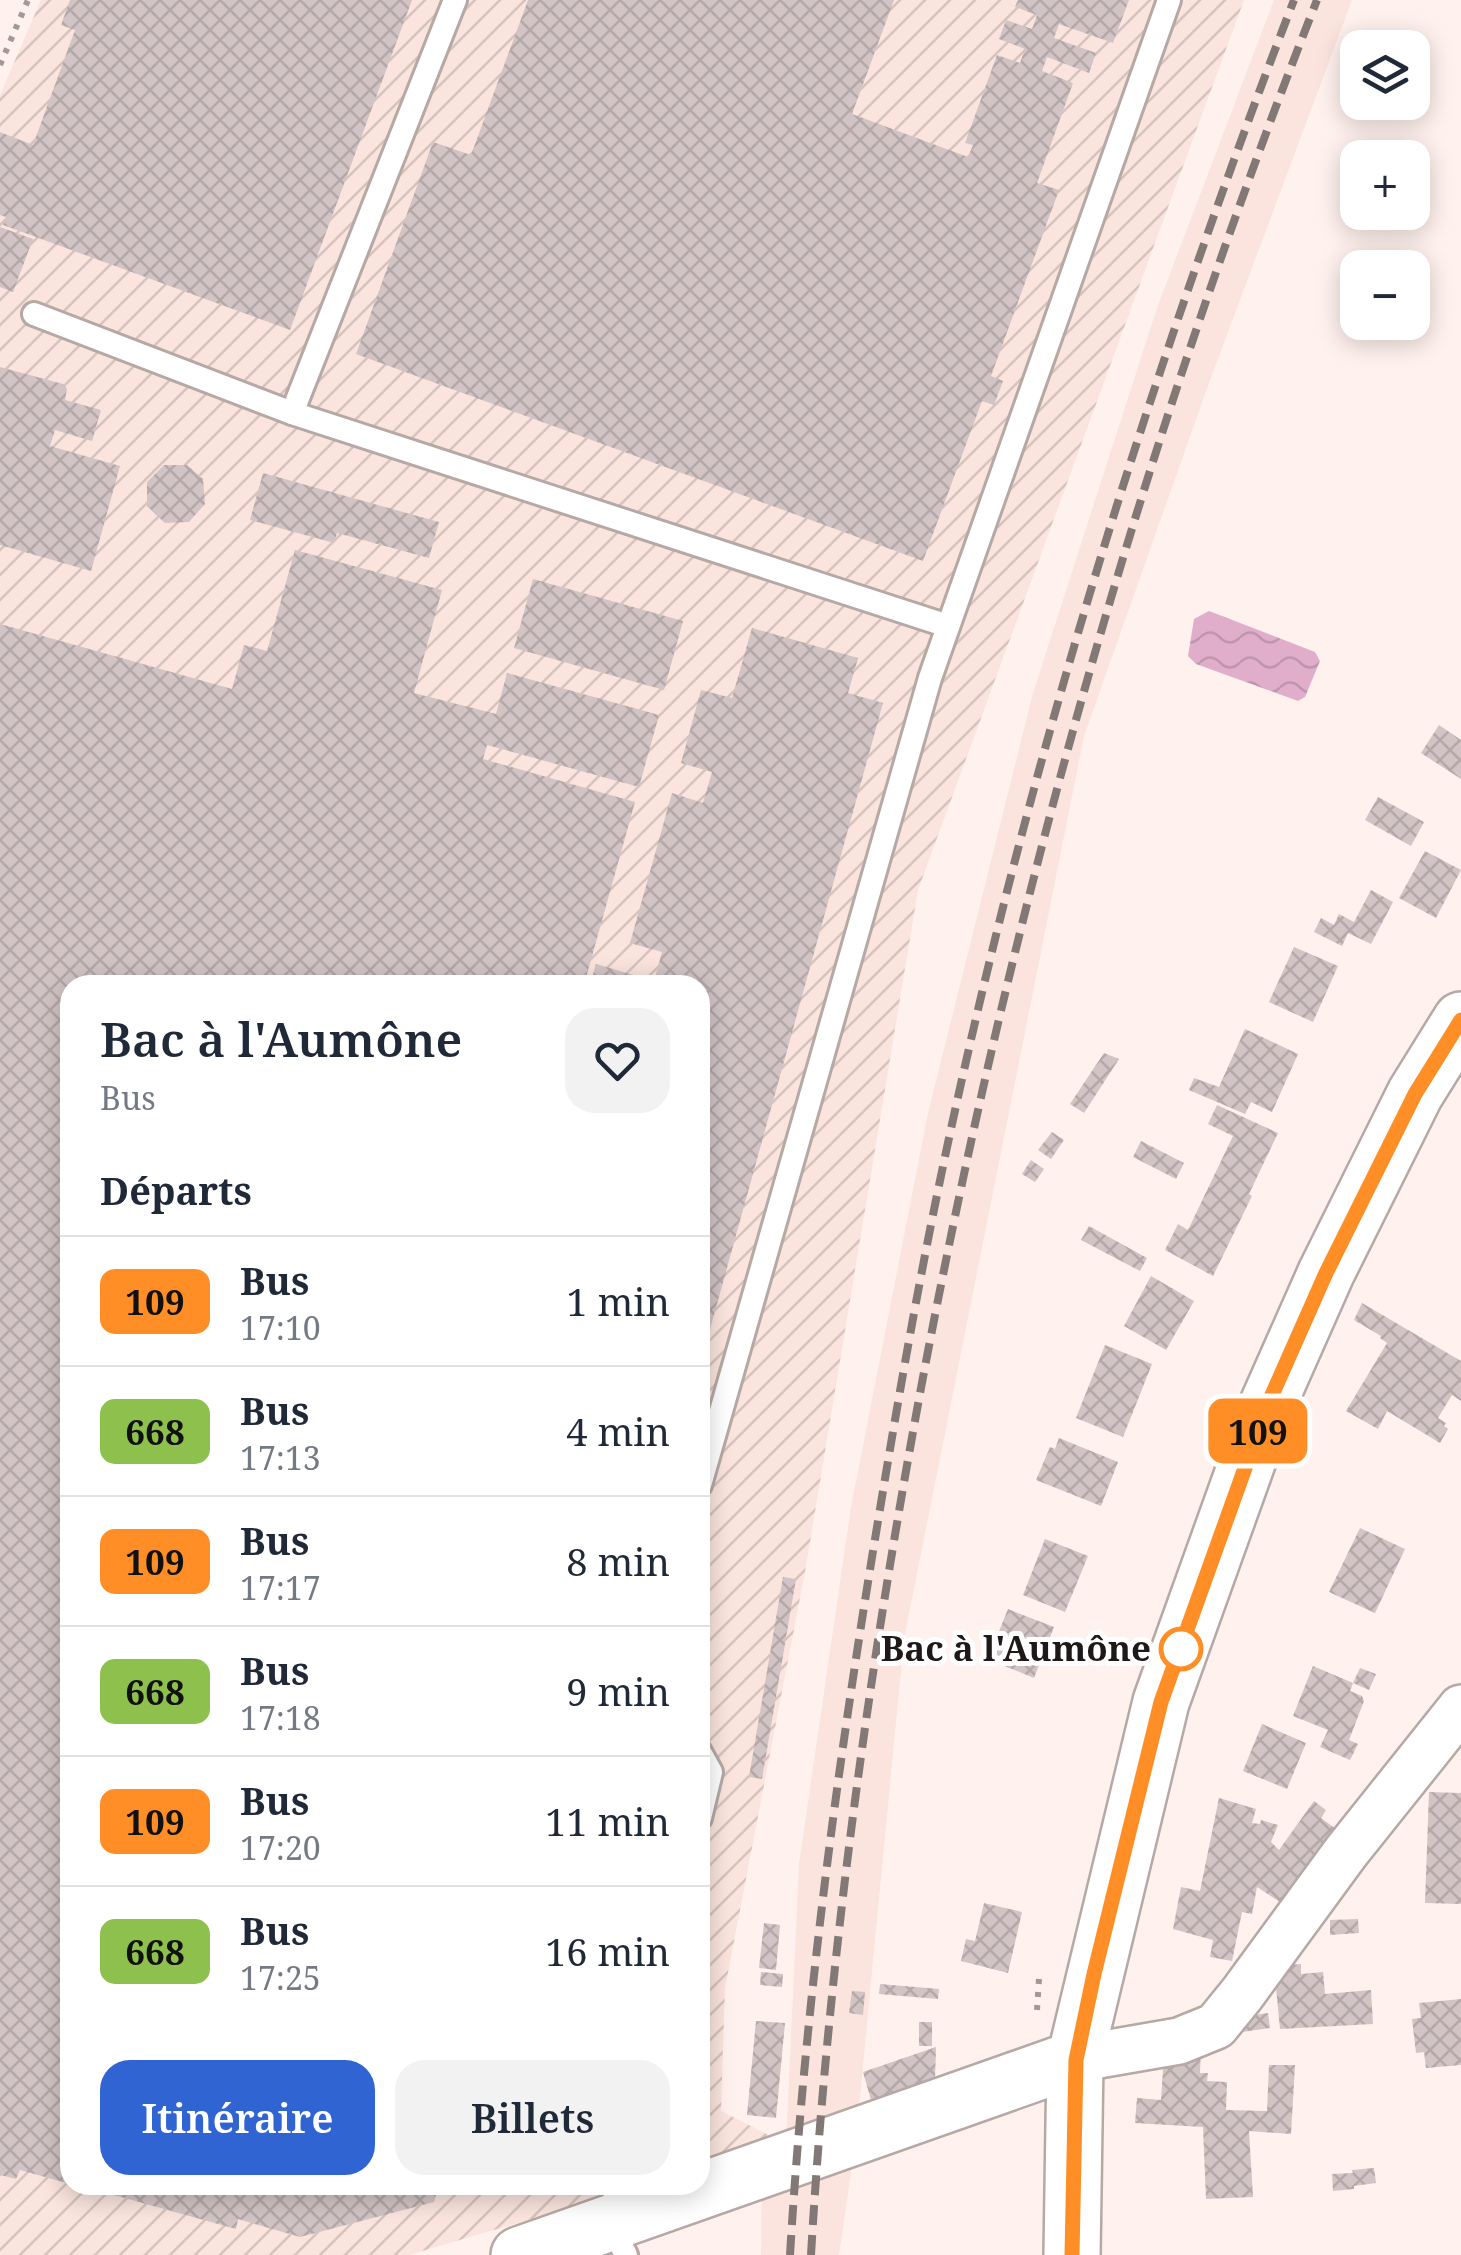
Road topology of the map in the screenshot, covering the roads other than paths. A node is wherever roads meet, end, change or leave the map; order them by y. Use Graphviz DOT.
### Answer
graph roads {
  1 [pos="455,0"];
  2 [pos="1169,0"];
  3 [pos="34,314"];
  4 [pos="292,412"];
  5 [pos="948,626"];
  6 [pos="1461,1020"];
  7 [pos="710,1450"];
  8 [pos="1461,1708"];
  9 [pos="1076,2060"];
  10 [pos="710,2189"];
  11 [pos="692,2195"];
  12 [pos="618,2221"];
  13 [pos="519,2255"];
  14 [pos="1072,2255"];
  1 -- 4 [label="lane"];
  2 -- 5 [label="lane"];
  3 -- 4 [label="lane"];
  4 -- 5 [label="lane"];
  5 -- 7 [label="lane"];
  6 -- 9 [label="main road"];
  8 -- 9 [label="street"];
  9 -- 10 [label="main road"];
  9 -- 14 [label="main road"];
  11 -- 12 [label="main road"];
  12 -- 13 [label="main road"];
}
